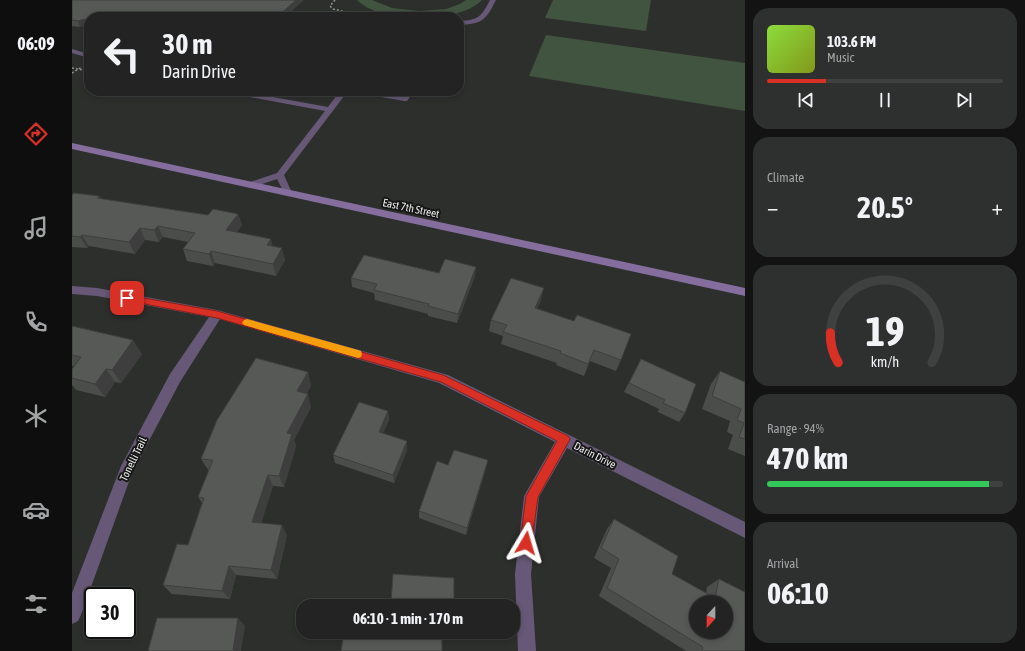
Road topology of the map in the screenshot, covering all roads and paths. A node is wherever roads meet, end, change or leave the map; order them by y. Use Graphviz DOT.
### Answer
graph roads {
  1 [pos="335,0"];
  2 [pos="493,0"];
  3 [pos="346,12"];
  4 [pos="464,23"];
  5 [pos="72,51"];
  6 [pos="84,55"];
  7 [pos="72,68"];
  8 [pos="84,70"];
  9 [pos="255,96"];
  10 [pos="340,96"];
  11 [pos="387,96"];
  12 [pos="406,96"];
  13 [pos="330,110"];
  14 [pos="72,146"];
  15 [pos="280,175"];
  16 [pos="250,185"];
  17 [pos="288,193"];
  18 [pos="72,290"];
  19 [pos="745,292"];
  20 [pos="217,314"];
  21 [pos="564,439"];
  22 [pos="745,530"];
  23 [pos="72,615"];
  24 [pos="527,651"];
  1 -- 3 [label="path"];
  2 -- 4 [label="lane"];
  5 -- 6 [label="lane"];
  7 -- 8 [label="path"];
  9 -- 13 [label="lane"];
  10 -- 13 [label="lane"];
  11 -- 12 [label="lane"];
  13 -- 15 [label="lane"];
  14 -- 16 [label="street, East 7th Street"];
  15 -- 16 [label="lane"];
  15 -- 17 [label="lane"];
  16 -- 17 [label="street, East 7th Street"];
  17 -- 19 [label="street, East 7th Street"];
  18 -- 20 [label="street, Darin Drive"];
  20 -- 21 [label="street, Darin Drive"];
  20 -- 23 [label="street, Tonelli Trail"];
  21 -- 22 [label="street, Darin Drive"];
  21 -- 24 [label="street"];
}
